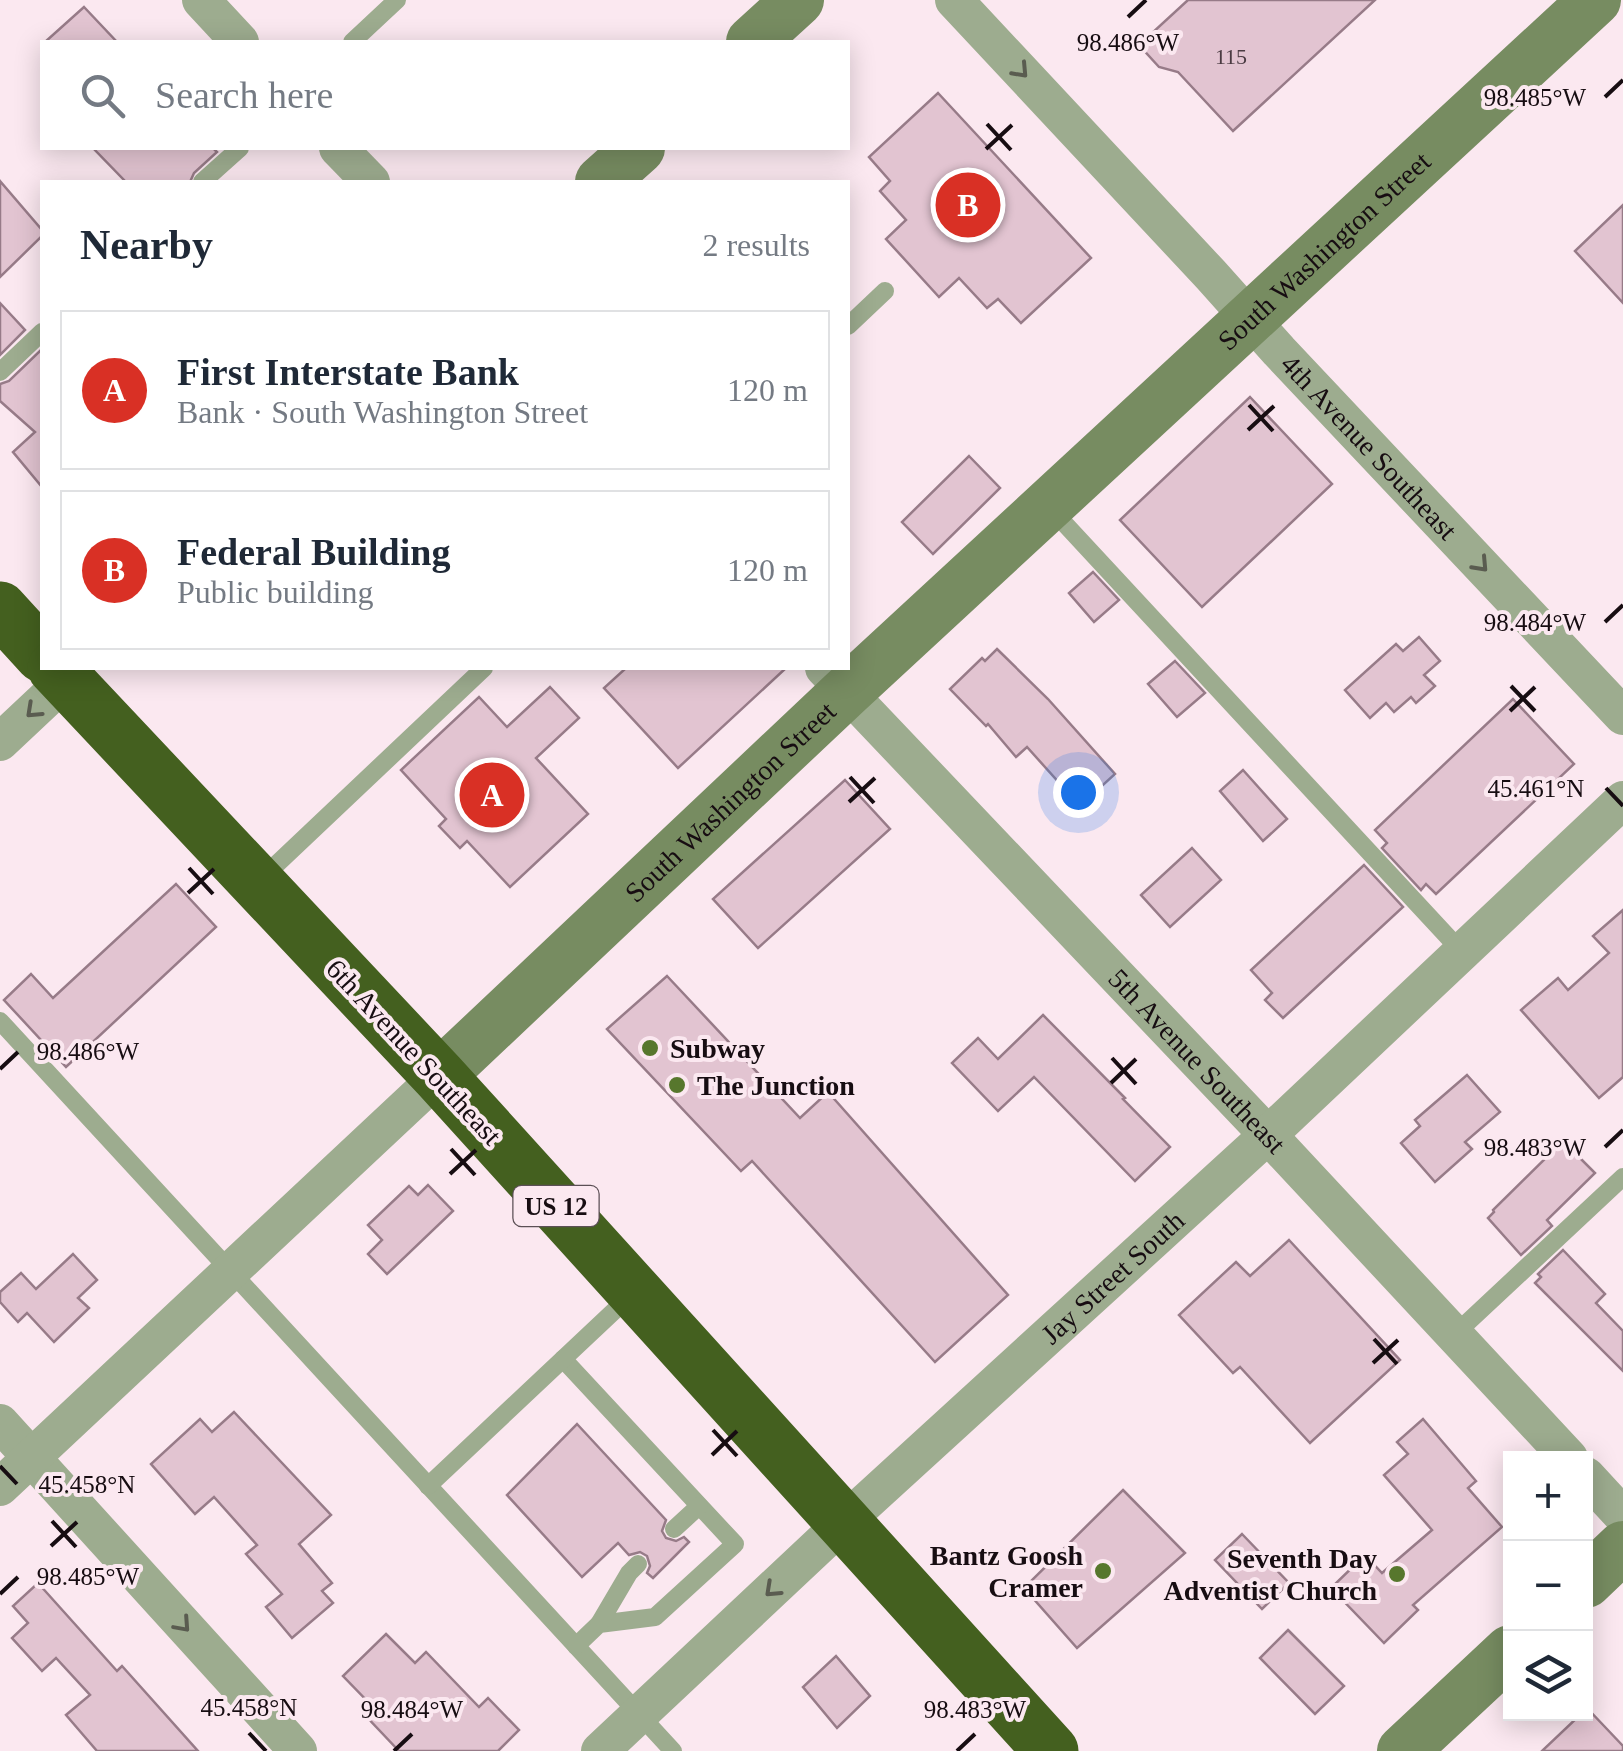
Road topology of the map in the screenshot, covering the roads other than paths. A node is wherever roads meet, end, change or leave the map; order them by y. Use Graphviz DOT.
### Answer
graph roads {
  1 [pos="201,0"];
  2 [pos="397,0"];
  3 [pos="798,0"];
  4 [pos="954,0"];
  5 [pos="1595,0"];
  6 [pos="238,40"];
  7 [pos="354,40"];
  8 [pos="754,40"];
  9 [pos="238,150"];
  10 [pos="340,150"];
  11 [pos="637,150"];
  12 [pos="204,180"];
  13 [pos="370,180"];
  14 [pos="603,180"];
  15 [pos="885,292"];
  16 [pos="1249,319"];
  17 [pos="850,324"];
  18 [pos="40,334"];
  19 [pos="0,372"];
  20 [pos="1048,505"];
  21 [pos="0,609"];
  22 [pos="40,647"];
  23 [pos="850,668"];
  24 [pos="59,670"];
  25 [pos="64,670"];
  26 [pos="482,670"];
  27 [pos="835,680"];
  28 [pos="1623,716"];
  29 [pos="0,742"];
  30 [pos="1623,800"];
  31 [pos="257,883"];
  32 [pos="1461,951"];
  33 [pos="0,1021"];
  34 [pos="439,1076"];
  35 [pos="1268,1135"];
  36 [pos="1623,1177"];
  37 [pos="230,1273"];
  38 [pos="634,1292"];
  39 [pos="1454,1336"];
  40 [pos="562,1359"];
  41 [pos="0,1423"];
  42 [pos="1562,1451"];
  43 [pos="32,1458"];
  44 [pos="1593,1484"];
  45 [pos="428,1486"];
  46 [pos="0,1487"];
  47 [pos="699,1506"];
  48 [pos="1623,1516"];
  49 [pos="844,1523"];
  50 [pos="674,1529"];
  51 [pos="1623,1547"];
  52 [pos="638,1564"];
  53 [pos="1593,1575"];
  54 [pos="599,1624"];
  55 [pos="576,1646"];
  56 [pos="1503,1658"];
  57 [pos="640,1714"];
  58 [pos="298,1751"];
  59 [pos="600,1751"];
  60 [pos="673,1751"];
  61 [pos="1052,1751"];
  62 [pos="1403,1751"];
  1 -- 6 [label="street"];
  2 -- 7 [label="lane"];
  3 -- 8 [label="street"];
  4 -- 16 [label="street, 4th Avenue Southeast, one-way"];
  5 -- 16 [label="street, South Washington Street"];
  9 -- 12 [label="lane"];
  10 -- 13 [label="street"];
  11 -- 14 [label="street"];
  15 -- 17 [label="lane"];
  16 -- 20 [label="street, South Washington Street"];
  16 -- 28 [label="street, 4th Avenue Southeast, one-way"];
  18 -- 19 [label="lane"];
  20 -- 23 [label="street, South Washington Street"];
  20 -- 32 [label="lane"];
  21 -- 22 [label="highway, 6th Avenue Southeast / US 12"];
  24 -- 29 [label="street, one-way"];
  25 -- 31 [label="highway, 6th Avenue Southeast / US 12"];
  26 -- 31 [label="lane"];
  27 -- 34 [label="street, South Washington Street"];
  27 -- 35 [label="street, 5th Avenue Southeast"];
  30 -- 32 [label="street, Jay Street South"];
  31 -- 34 [label="highway, 6th Avenue Southeast / US 12"];
  32 -- 35 [label="street, Jay Street South"];
  33 -- 37 [label="lane"];
  34 -- 37 [label="street, South Washington Street"];
  34 -- 38 [label="highway, 6th Avenue Southeast / US 12"];
  35 -- 39 [label="street, 5th Avenue Southeast"];
  35 -- 49 [label="street, Jay Street South"];
  36 -- 39 [label="lane"];
  37 -- 43 [label="street, South Washington Street"];
  37 -- 45 [label="lane"];
  38 -- 40 [label="lane"];
  38 -- 49 [label="highway, 6th Avenue Southeast / US 12"];
  39 -- 42 [label="street, 5th Avenue Southeast"];
  40 -- 45 [label="lane"];
  40 -- 47 [label="lane"];
  41 -- 43 [label="street"];
  43 -- 46 [label="street, South Washington Street"];
  43 -- 58 [label="street, one-way"];
  44 -- 48 [label="street"];
  45 -- 55 [label="lane"];
  47 -- 50 [label="lane"];
  47 -- 54 [label="lane"];
  49 -- 57 [label="street, Jay Street South, one-way"];
  49 -- 61 [label="highway, 6th Avenue Southeast / US 12"];
  51 -- 53 [label="street"];
  52 -- 54 [label="lane"];
  54 -- 55 [label="lane"];
  55 -- 57 [label="lane"];
  56 -- 62 [label="street"];
  57 -- 59 [label="street, Jay Street South"];
  57 -- 60 [label="lane"];
}
